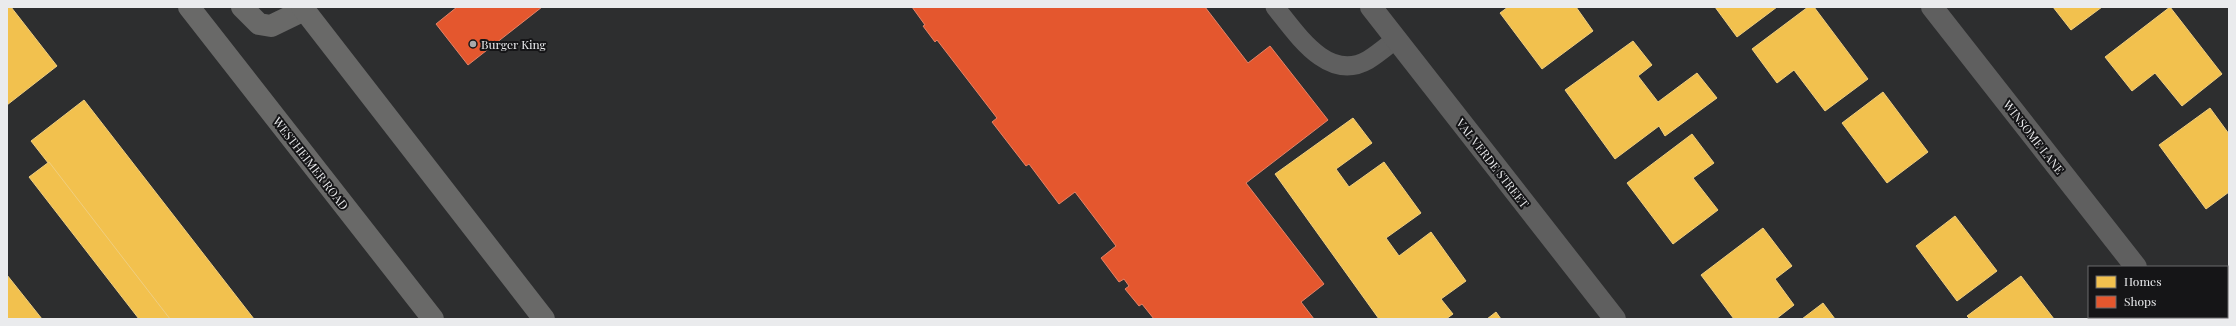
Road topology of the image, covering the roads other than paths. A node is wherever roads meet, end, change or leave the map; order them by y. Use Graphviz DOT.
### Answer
graph roads {
  1 [pos="189,7"];
  2 [pos="242,7"];
  3 [pos="1275,7"];
  4 [pos="1370,7"];
  5 [pos="1932,7"];
  6 [pos="305,8"];
  7 [pos="1396,39"];
  8 [pos="2135,266"];
  9 [pos="433,319"];
  10 [pos="544,319"];
  11 [pos="1615,319"];
  1 -- 9 [label="main road, WESTHEIMER ROAD"];
  2 -- 6 [label="main road"];
  3 -- 7 [label="lane"];
  4 -- 7 [label="street, VAL VERDE STREET"];
  5 -- 8 [label="street, WINSOME LANE"];
  6 -- 10 [label="main road"];
  7 -- 11 [label="street, VAL VERDE STREET"];
}
